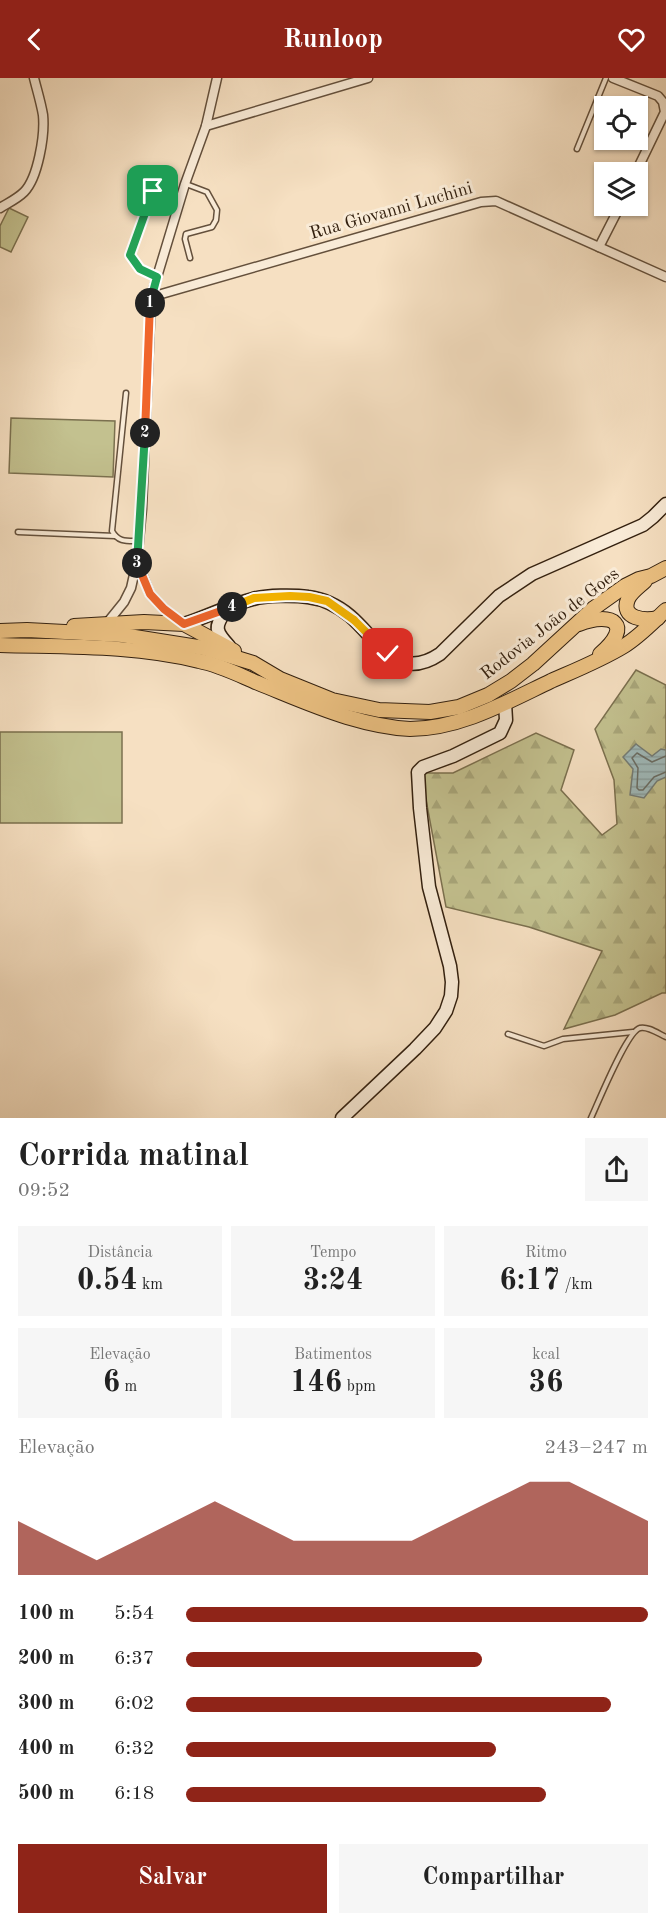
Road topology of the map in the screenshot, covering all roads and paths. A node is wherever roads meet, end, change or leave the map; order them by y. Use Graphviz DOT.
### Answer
graph roads {
  1 [pos="34,78"];
  2 [pos="217,78"];
  3 [pos="368,78"];
  4 [pos="606,78"];
  5 [pos="613,78"];
  6 [pos="665,112"];
  7 [pos="206,126"];
  8 [pos="577,149"];
  9 [pos="641,162"];
  10 [pos="185,184"];
  11 [pos="153,191"];
  12 [pos="0,208"];
  13 [pos="615,216"];
  14 [pos="599,247"];
  15 [pos="190,258"];
  16 [pos="157,277"];
  17 [pos="666,277"];
  18 [pos="151,297"];
  19 [pos="126,393"];
  20 [pos="666,504"];
  21 [pos="18,532"];
  22 [pos="114,536"];
  23 [pos="138,541"];
  24 [pos="137,561"];
  25 [pos="666,568"];
  26 [pos="651,576"];
  27 [pos="227,609"];
  28 [pos="662,614"];
  29 [pos="107,623"];
  30 [pos="184,624"];
  31 [pos="574,626"];
  32 [pos="27,630"];
  33 [pos="0,631"];
  34 [pos="0,645"];
  35 [pos="232,649"];
  36 [pos="254,663"];
  37 [pos="575,670"];
  38 [pos="505,703"];
  39 [pos="633,1032"];
  40 [pos="507,1034"];
  41 [pos="666,1037"];
  42 [pos="342,1118"];
  43 [pos="591,1118"];
  1 -- 12 [label="street"];
  2 -- 7 [label="street"];
  3 -- 7 [label="street"];
  4 -- 8 [label="lane"];
  5 -- 6 [label="street"];
  6 -- 9 [label="street"];
  7 -- 10 [label="street"];
  10 -- 15 [label="lane"];
  10 -- 16 [label="street"];
  11 -- 16 [label="lane"];
  13 -- 14 [label="street"];
  14 -- 17 [label="street, Rua Giovanni Luchini"];
  14 -- 18 [label="street, Rua Giovanni Luchini"];
  16 -- 18 [label="street"];
  18 -- 23 [label="street"];
  19 -- 22 [label="lane"];
  20 -- 27 [label="main road"];
  21 -- 22 [label="lane"];
  22 -- 23 [label="lane"];
  23 -- 24 [label="street"];
  24 -- 29 [label="street"];
  24 -- 30 [label="street"];
  25 -- 26 [label="highway, Rodovia João de Goes"];
  26 -- 28 [label="highway"];
  26 -- 31 [label="highway, Rodovia João de Goes"];
  27 -- 30 [label="main road"];
  27 -- 35 [label="main road"];
  28 -- 37 [label="highway, Rodovia João de Goes"];
  29 -- 30 [label="highway"];
  29 -- 32 [label="highway"];
  30 -- 35 [label="highway"];
  31 -- 36 [label="highway, Rodovia João de Goes"];
  31 -- 37 [label="highway"];
  32 -- 33 [label="highway, Rodovia João de Goes"];
  32 -- 36 [label="highway, Rodovia João de Goes"];
  34 -- 38 [label="highway, Rodovia João de Goes"];
  35 -- 36 [label="highway"];
  37 -- 38 [label="highway, Rodovia João de Goes"];
  38 -- 42 [label="main road"];
  39 -- 40 [label="lane"];
  39 -- 41 [label="lane"];
  39 -- 43 [label="lane"];
}
